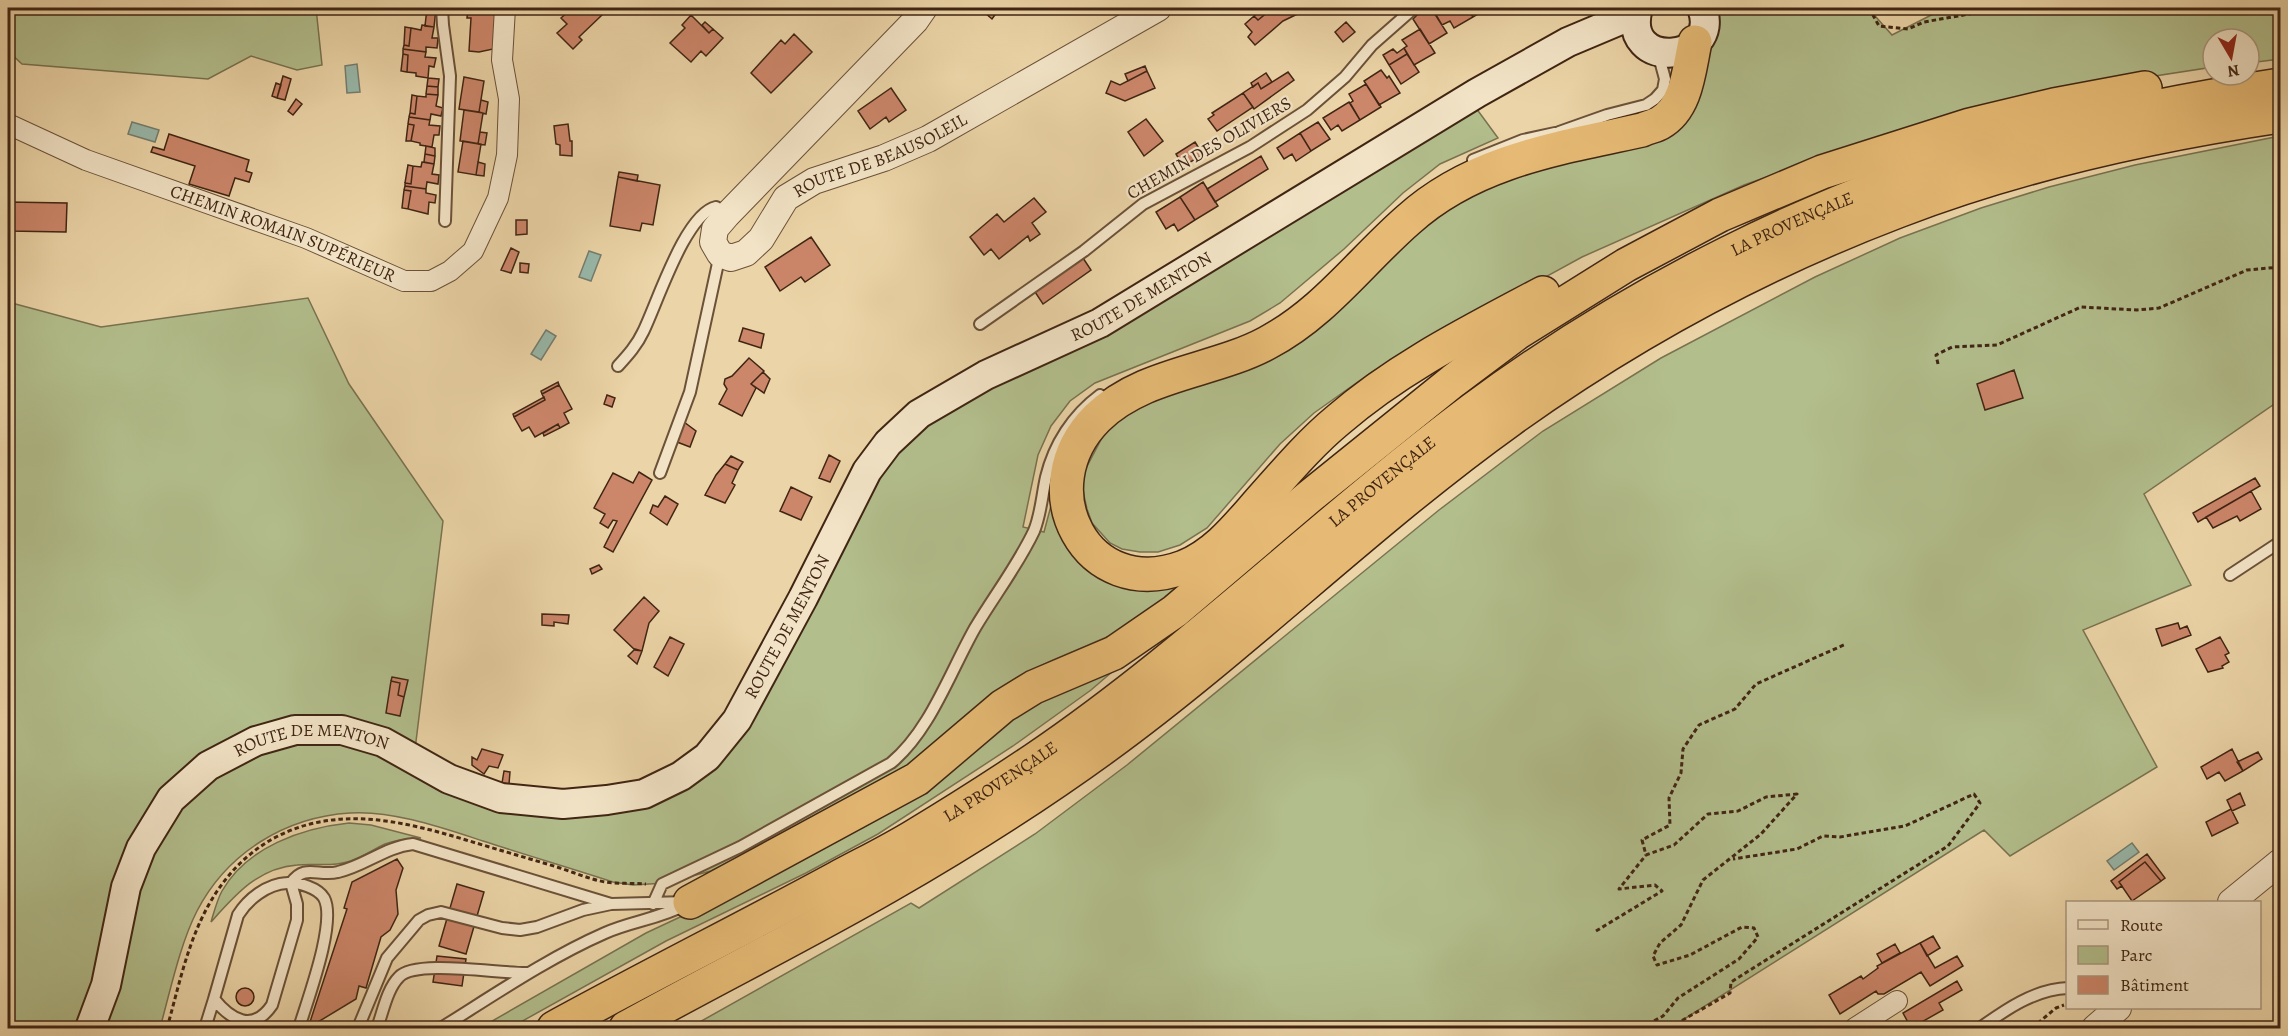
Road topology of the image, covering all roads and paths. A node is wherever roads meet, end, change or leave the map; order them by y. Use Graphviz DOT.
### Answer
graph roads {
  1 [pos="442,8"];
  2 [pos="506,8"];
  3 [pos="924,8"];
  4 [pos="1158,8"];
  5 [pos="1413,8"];
  6 [pos="1637,8"];
  7 [pos="1869,8"];
  8 [pos="2003,8"];
  9 [pos="2240,8"];
  10 [pos="2280,15"];
  11 [pos="1701,17"];
  12 [pos="1651,47"];
  13 [pos="1551,53"];
  14 [pos="2280,72"];
  15 [pos="2261,74"];
  16 [pos="2201,82"];
  17 [pos="2280,85"];
  18 [pos="1670,115"];
  19 [pos="2280,116"];
  20 [pos="8,124"];
  21 [pos="1559,132"];
  22 [pos="1461,165"];
  23 [pos="727,214"];
  24 [pos="1720,215"];
  25 [pos="446,221"];
  26 [pos="720,254"];
  27 [pos="2280,267"];
  28 [pos="980,324"];
  29 [pos="1938,364"];
  30 [pos="618,366"];
  31 [pos="1113,387"];
  32 [pos="660,472"];
  33 [pos="2280,542"];
  34 [pos="2230,575"];
  35 [pos="1846,644"];
  36 [pos="1646,855"];
  37 [pos="1731,860"];
  38 [pos="2280,862"];
  39 [pos="291,883"];
  40 [pos="2233,901"];
  41 [pos="690,902"];
  42 [pos="611,904"];
  43 [pos="653,904"];
  44 [pos="1596,931"];
  45 [pos="531,973"];
  46 [pos="2066,988"];
  47 [pos="214,999"];
  48 [pos="1897,1001"];
  49 [pos="2066,1003"];
  50 [pos="1795,1028"];
  51 [pos="90,1029"];
  52 [pos="205,1029"];
  53 [pos="299,1029"];
  54 [pos="358,1029"];
  55 [pos="377,1029"];
  56 [pos="441,1029"];
  57 [pos="554,1029"];
  58 [pos="626,1029"];
  59 [pos="1641,1029"];
  60 [pos="1669,1029"];
  61 [pos="1782,1029"];
  62 [pos="1855,1029"];
  63 [pos="1980,1029"];
  64 [pos="2032,1029"];
  1 -- 25 [label="lane"];
  2 -- 20 [label="street, CHEMIN ROMAIN SUPÉRIEUR"];
  3 -- 23 [label="street, ROUTE DE BEAUSOLEIL"];
  4 -- 26 [label="street, ROUTE DE BEAUSOLEIL"];
  5 -- 28 [label="lane, CHEMIN DES OLIVIERS"];
  6 -- 12 [label="main road"];
  6 -- 13 [label="main road, ROUTE DE MENTON"];
  7 -- 8 [label="path"];
  9 -- 10 [label="path"];
  11 -- 12 [label="main road, ROUTE DE MENTON"];
  11 -- 18 [label="highway"];
  12 -- 13 [label="main road, ROUTE DE MENTON"];
  12 -- 21 [label="lane"];
  13 -- 51 [label="main road, ROUTE DE MENTON"];
  14 -- 15 [label="highway"];
  16 -- 24 [label="highway"];
  17 -- 57 [label="highway, LA PROVENÇALE"];
  18 -- 21 [label="lane"];
  18 -- 24 [label="highway"];
  19 -- 58 [label="highway, LA PROVENÇALE"];
  21 -- 22 [label="lane"];
  23 -- 26 [label="street, ROUTE DE BEAUSOLEIL"];
  23 -- 30 [label="lane"];
  24 -- 41 [label="highway"];
  26 -- 32 [label="lane"];
  27 -- 29 [label="path"];
  31 -- 43 [label="lane"];
  33 -- 34 [label="lane"];
  35 -- 36 [label="path"];
  36 -- 37 [label="path"];
  36 -- 44 [label="path"];
  37 -- 59 [label="path"];
  37 -- 60 [label="path"];
  38 -- 40 [label="street"];
  39 -- 42 [label="lane"];
  39 -- 47 [label="lane"];
  39 -- 47 [label="lane"];
  39 -- 53 [label="lane"];
  41 -- 43 [label="lane"];
  41 -- 45 [label="lane"];
  42 -- 43 [label="lane"];
  42 -- 54 [label="lane"];
  45 -- 55 [label="lane"];
  45 -- 56 [label="lane"];
  46 -- 63 [label="lane"];
  47 -- 52 [label="lane"];
  48 -- 62 [label="street"];
  49 -- 64 [label="path"];
  50 -- 61 [label="path"];
}
